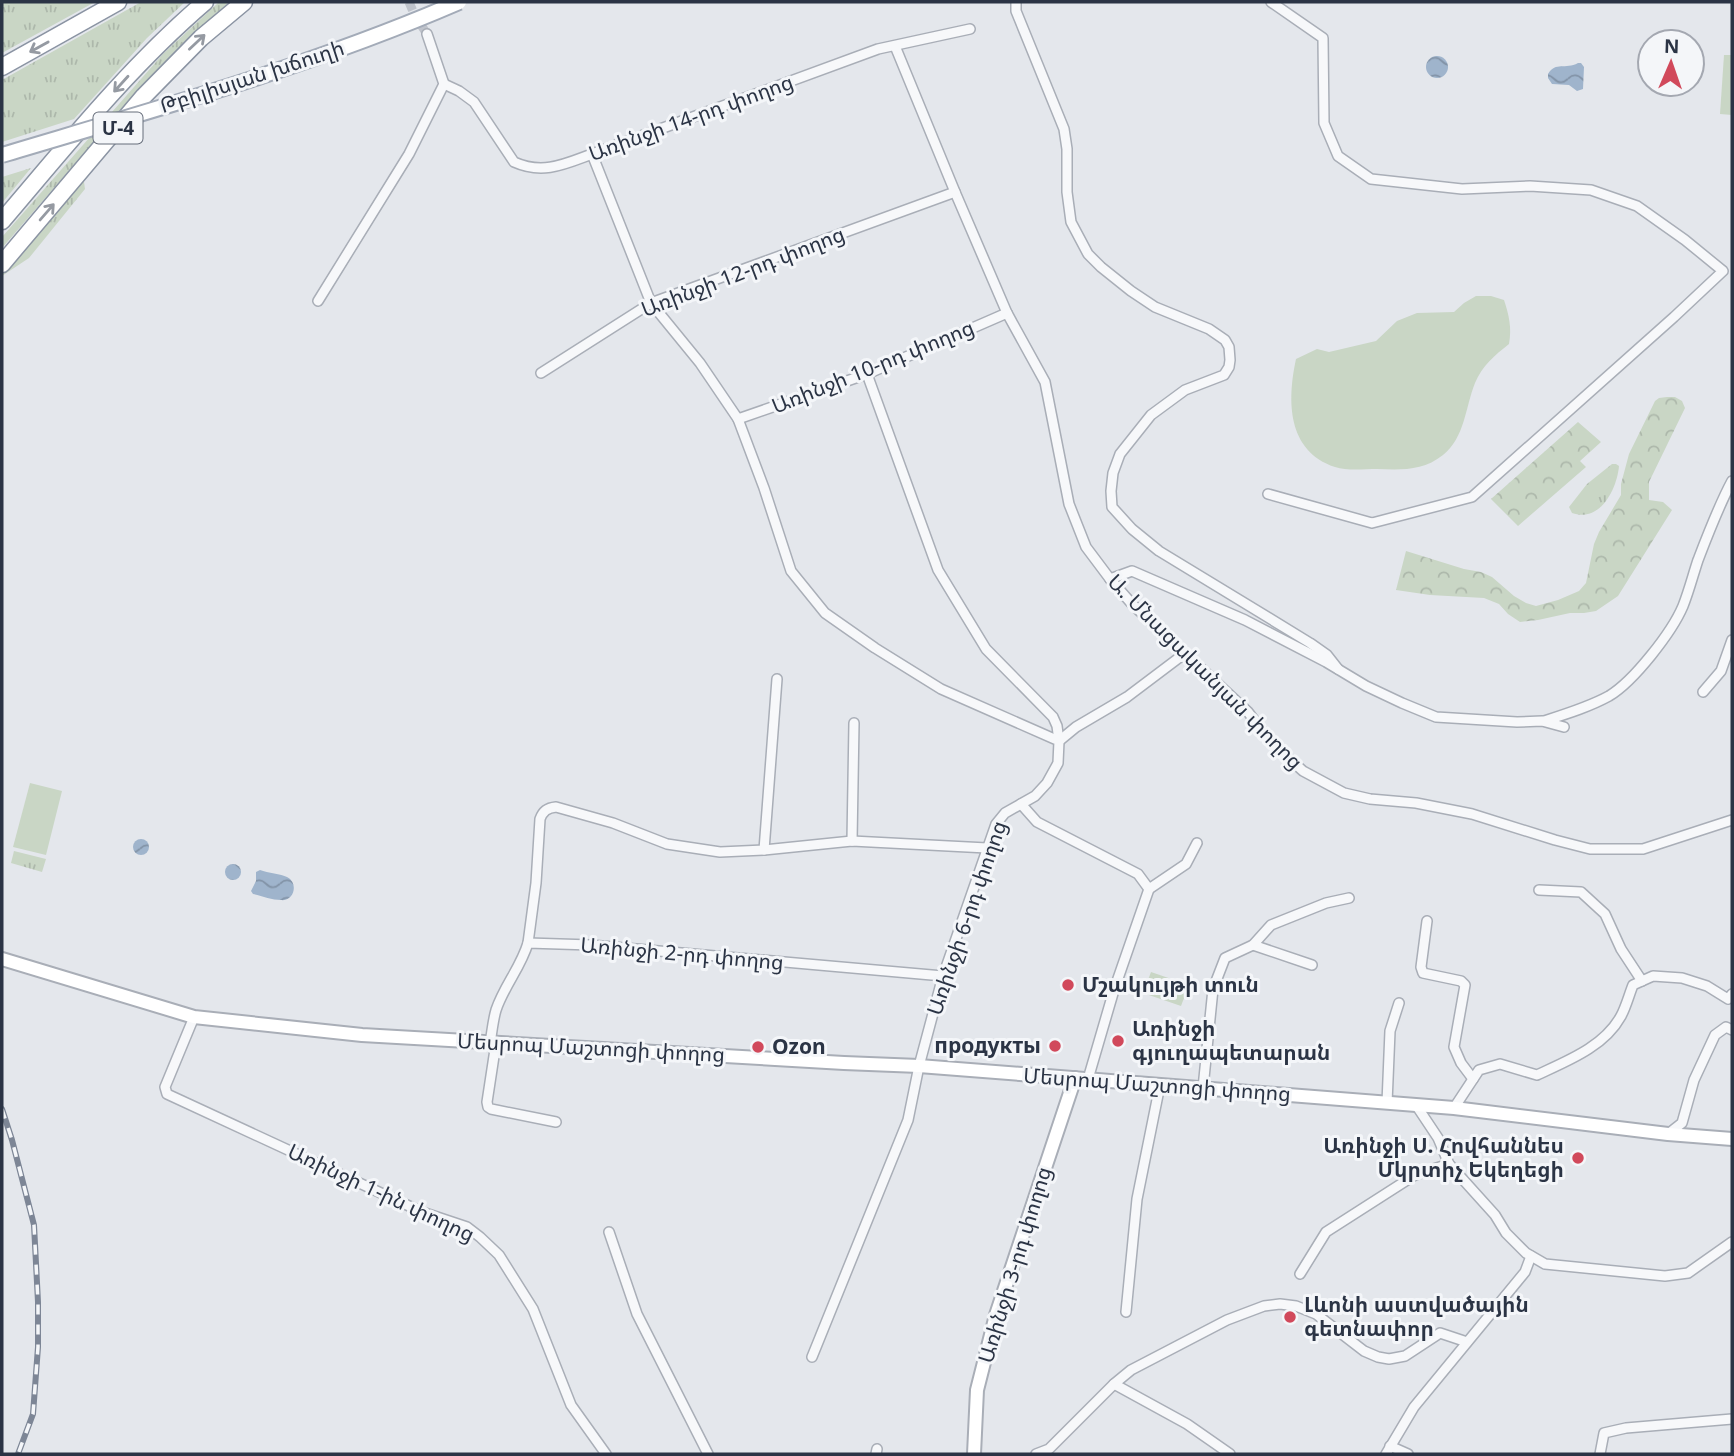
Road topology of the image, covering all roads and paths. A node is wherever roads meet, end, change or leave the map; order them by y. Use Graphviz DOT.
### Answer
graph roads {
  1 [pos="118,2"];
  2 [pos="205,2"];
  3 [pos="244,2"];
  4 [pos="459,2"];
  5 [pos="1016,2"];
  6 [pos="1271,2"];
  7 [pos="970,29"];
  8 [pos="427,34"];
  9 [pos="895,46"];
  10 [pos="2,68"];
  11 [pos="444,84"];
  12 [pos="2,155"];
  13 [pos="593,155"];
  14 [pos="955,192"];
  15 [pos="2,221"];
  16 [pos="2,264"];
  17 [pos="1728,272"];
  18 [pos="318,301"];
  19 [pos="651,303"];
  20 [pos="1007,313"];
  21 [pos="541,373"];
  22 [pos="867,374"];
  23 [pos="738,419"];
  24 [pos="1732,481"];
  25 [pos="1268,494"];
  26 [pos="1110,579"];
  27 [pos="1732,640"];
  28 [pos="1184,654"];
  29 [pos="1338,669"];
  30 [pos="778,679"];
  31 [pos="1703,692"];
  32 [pos="1542,721"];
  33 [pos="853,723"];
  34 [pos="1564,727"];
  35 [pos="1059,741"];
  36 [pos="1021,804"];
  37 [pos="1732,820"];
  38 [pos="852,841"];
  39 [pos="1197,843"];
  40 [pos="988,848"];
  41 [pos="764,850"];
  42 [pos="1149,889"];
  43 [pos="1539,890"];
  44 [pos="1349,898"];
  45 [pos="1427,921"];
  46 [pos="528,943"];
  47 [pos="1253,945"];
  48 [pos="2,959"];
  49 [pos="1312,965"];
  50 [pos="943,975"];
  51 [pos="1642,981"];
  52 [pos="1732,994"];
  53 [pos="1399,1003"];
  54 [pos="194,1017"];
  55 [pos="1732,1030"];
  56 [pos="493,1043"];
  57 [pos="919,1066"];
  58 [pos="1082,1079"];
  59 [pos="1473,1079"];
  60 [pos="1160,1085"];
  61 [pos="1203,1088"];
  62 [pos="1387,1103"];
  63 [pos="1416,1105"];
  64 [pos="1454,1108"];
  65 [pos="556,1122"];
  66 [pos="1668,1135"];
  67 [pos="1732,1139"];
  68 [pos="1449,1164"];
  69 [pos="609,1232"];
  70 [pos="1732,1242"];
  71 [pos="1531,1256"];
  72 [pos="1300,1274"];
  73 [pos="1126,1312"];
  74 [pos="1467,1342"];
  75 [pos="812,1357"];
  76 [pos="1114,1384"];
  77 [pos="1732,1419"];
  78 [pos="1388,1450"];
  79 [pos="1052,1452"];
  80 [pos="606,1454"];
  81 [pos="708,1454"];
  82 [pos="974,1454"];
  83 [pos="1036,1454"];
  84 [pos="1230,1454"];
  85 [pos="1408,1454"];
  86 [pos="1600,1454"];
  1 -- 10 [label="highway, one-way"];
  2 -- 15 [label="highway, Մ-4, one-way"];
  16 -- 3 [label="highway, Մ-4, one-way"];
  4 -- 12 [label="main road, Թբիլիսյան խճուղի, bridge"];
  5 -- 29 [label="street"];
  6 -- 17 [label="street"];
  7 -- 9 [label="street, Առինջի 14-րդ փողոց"];
  8 -- 11 [label="street"];
  9 -- 13 [label="street, Առինջի 14-րդ փողոց"];
  9 -- 14 [label="street, Ա. Մնացականյան փողոց"];
  11 -- 13 [label="street, Առինջի 14-րդ փողոց"];
  11 -- 18 [label="street"];
  13 -- 19 [label="street"];
  14 -- 19 [label="street, Առինջի 12-րդ փողոց"];
  14 -- 20 [label="street, Ա. Մնացականյան փողոց"];
  17 -- 25 [label="street"];
  19 -- 21 [label="street, Առինջի 12-րդ փողոց"];
  19 -- 23 [label="street"];
  20 -- 22 [label="street, Առինջի 10-րդ փողոց"];
  20 -- 26 [label="street, Ա. Մնացականյան փողոց"];
  22 -- 23 [label="street, Առինջի 10-րդ փողոց"];
  22 -- 35 [label="street"];
  23 -- 35 [label="street"];
  24 -- 32 [label="street"];
  26 -- 28 [label="street, Ա. Մնացականյան փողոց"];
  26 -- 29 [label="street"];
  27 -- 31 [label="street"];
  28 -- 35 [label="street"];
  28 -- 37 [label="street, Ա. Մնացականյան փողոց"];
  29 -- 32 [label="street"];
  30 -- 41 [label="street"];
  32 -- 34 [label="street"];
  33 -- 38 [label="street"];
  35 -- 36 [label="street, Առինջի 6-րդ փողոց"];
  36 -- 40 [label="street, Առինջի 6-րդ փողոց"];
  36 -- 42 [label="street"];
  38 -- 40 [label="street"];
  38 -- 41 [label="street"];
  39 -- 42 [label="street"];
  40 -- 50 [label="street, Առինջի 6-րդ փողոց"];
  41 -- 46 [label="street"];
  42 -- 58 [label="street"];
  43 -- 51 [label="street"];
  44 -- 47 [label="street"];
  45 -- 59 [label="street"];
  46 -- 50 [label="street, Առինջի 2-րդ փողոց"];
  46 -- 56 [label="street"];
  47 -- 49 [label="street"];
  47 -- 61 [label="street"];
  48 -- 54 [label="street, Մեսրոպ Մաշտոցի փողոց"];
  50 -- 57 [label="street, Առինջի 6-րդ փողոց"];
  51 -- 52 [label="street"];
  51 -- 59 [label="street"];
  53 -- 62 [label="street"];
  54 -- 56 [label="street, Մեսրոպ Մաշտոցի փողոց"];
  54 -- 80 [label="street, Առինջի 1-ին փողոց"];
  55 -- 66 [label="street"];
  56 -- 57 [label="street, Մեսրոպ Մաշտոցի փողոց"];
  56 -- 65 [label="street"];
  57 -- 58 [label="street, Մեսրոպ Մաշտոցի փողոց"];
  57 -- 75 [label="street, Առինջի 6-րդ փողոց"];
  58 -- 60 [label="street, Մեսրոպ Մաշտոցի փողոց"];
  58 -- 82 [label="street, Առինջի 3-րդ փողոց"];
  59 -- 64 [label="street"];
  60 -- 61 [label="street, Մեսրոպ Մաշտոցի փողոց"];
  60 -- 73 [label="street"];
  61 -- 62 [label="street, Մեսրոպ Մաշտոցի փողոց"];
  62 -- 63 [label="street, Մեսրոպ Մաշտոցի փողոց"];
  63 -- 64 [label="street, Մեսրոպ Մաշտոցի փողոց"];
  63 -- 68 [label="street"];
  64 -- 66 [label="street, Մեսրոպ Մաշտոցի փողոց"];
  66 -- 67 [label="street, Մեսրոպ Մաշտոցի փողոց"];
  68 -- 71 [label="street"];
  68 -- 72 [label="street"];
  69 -- 81 [label="street"];
  70 -- 71 [label="street"];
  71 -- 74 [label="street"];
  74 -- 76 [label="street"];
  74 -- 78 [label="street"];
  76 -- 79 [label="street"];
  76 -- 84 [label="street"];
  77 -- 86 [label="street"];
  78 -- 85 [label="street"];
  79 -- 83 [label="street"];
}
